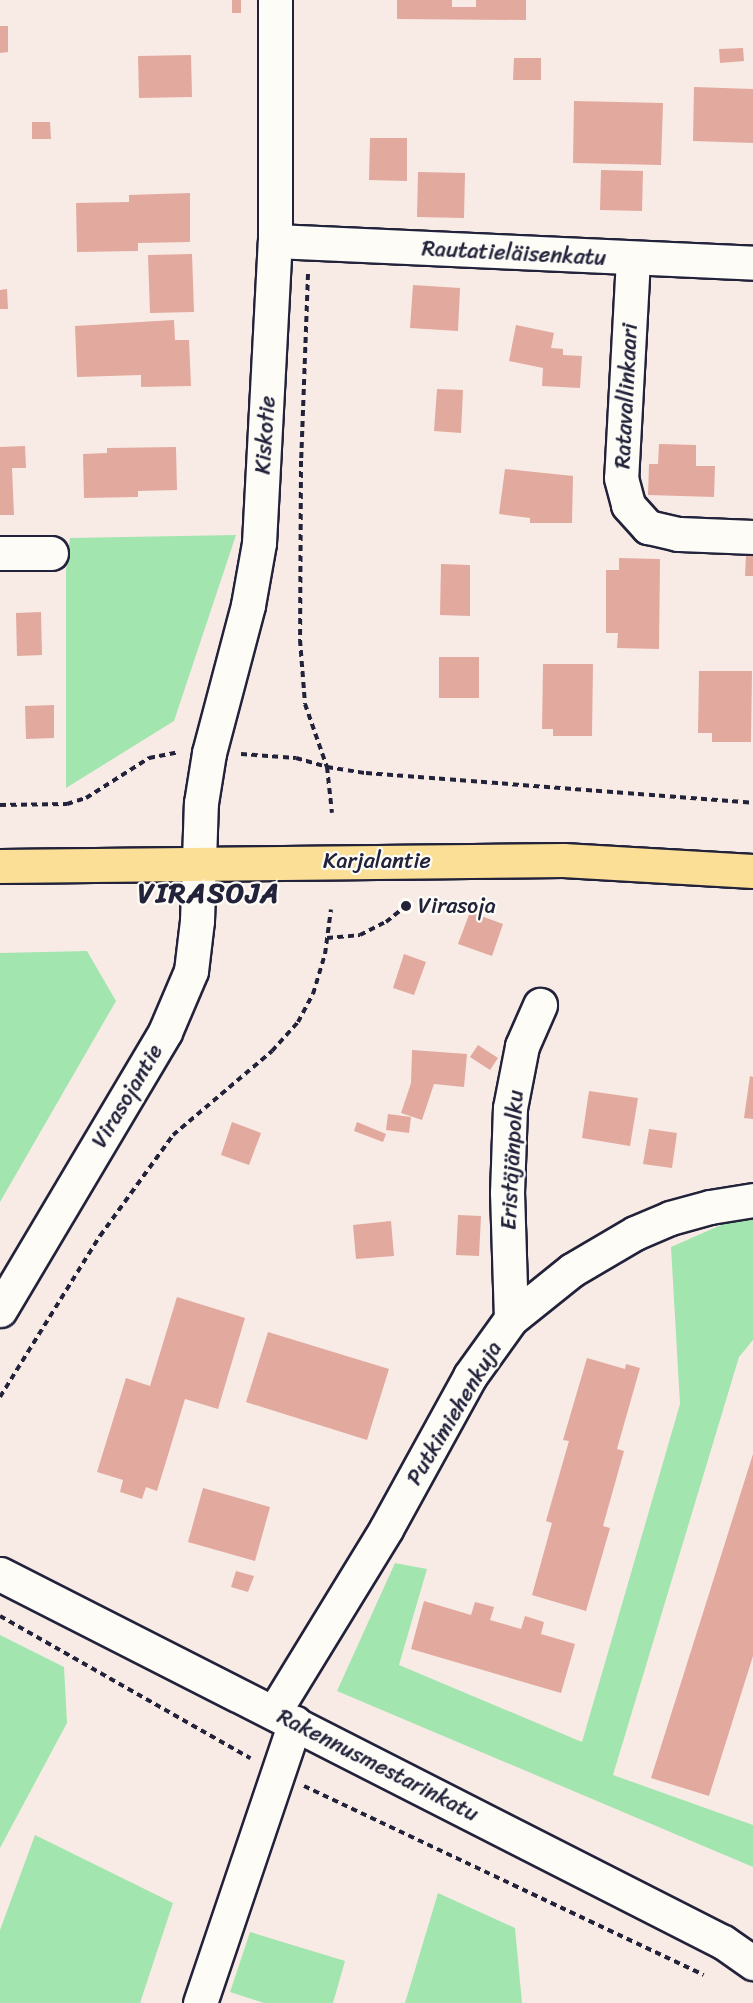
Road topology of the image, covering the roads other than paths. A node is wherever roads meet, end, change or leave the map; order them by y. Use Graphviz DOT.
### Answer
graph roads {
  1 [pos="275,0"];
  2 [pos="275,241"];
  3 [pos="633,259"];
  4 [pos="753,263"];
  5 [pos="753,537"];
  6 [pos="0,553"];
  7 [pos="51,553"];
  8 [pos="198,863"];
  9 [pos="0,866"];
  10 [pos="753,871"];
  11 [pos="540,1005"];
  12 [pos="753,1200"];
  13 [pos="0,1310"];
  14 [pos="511,1319"];
  15 [pos="0,1574"];
  16 [pos="285,1717"];
  17 [pos="753,1963"];
  18 [pos="200,2003"];
  1 -- 2 [label="street, Kiskotie"];
  2 -- 3 [label="street, Rautatieläisenkatu"];
  2 -- 8 [label="street, Kiskotie"];
  3 -- 4 [label="street, Rautatieläisenkatu"];
  3 -- 5 [label="street, Ratavallinkaari"];
  6 -- 7 [label="street"];
  8 -- 9 [label="main road, Karjalantie"];
  8 -- 10 [label="main road, Karjalantie"];
  8 -- 13 [label="street, Virasojantie"];
  11 -- 14 [label="street, Eristäjänpolku"];
  12 -- 14 [label="street, Putkimiehenkuja"];
  14 -- 16 [label="street, Putkimiehenkuja"];
  15 -- 16 [label="street, Rakennusmestarinkatu"];
  16 -- 17 [label="street, Rakennusmestarinkatu"];
  16 -- 18 [label="street, Putkimiehenkuja"];
}
